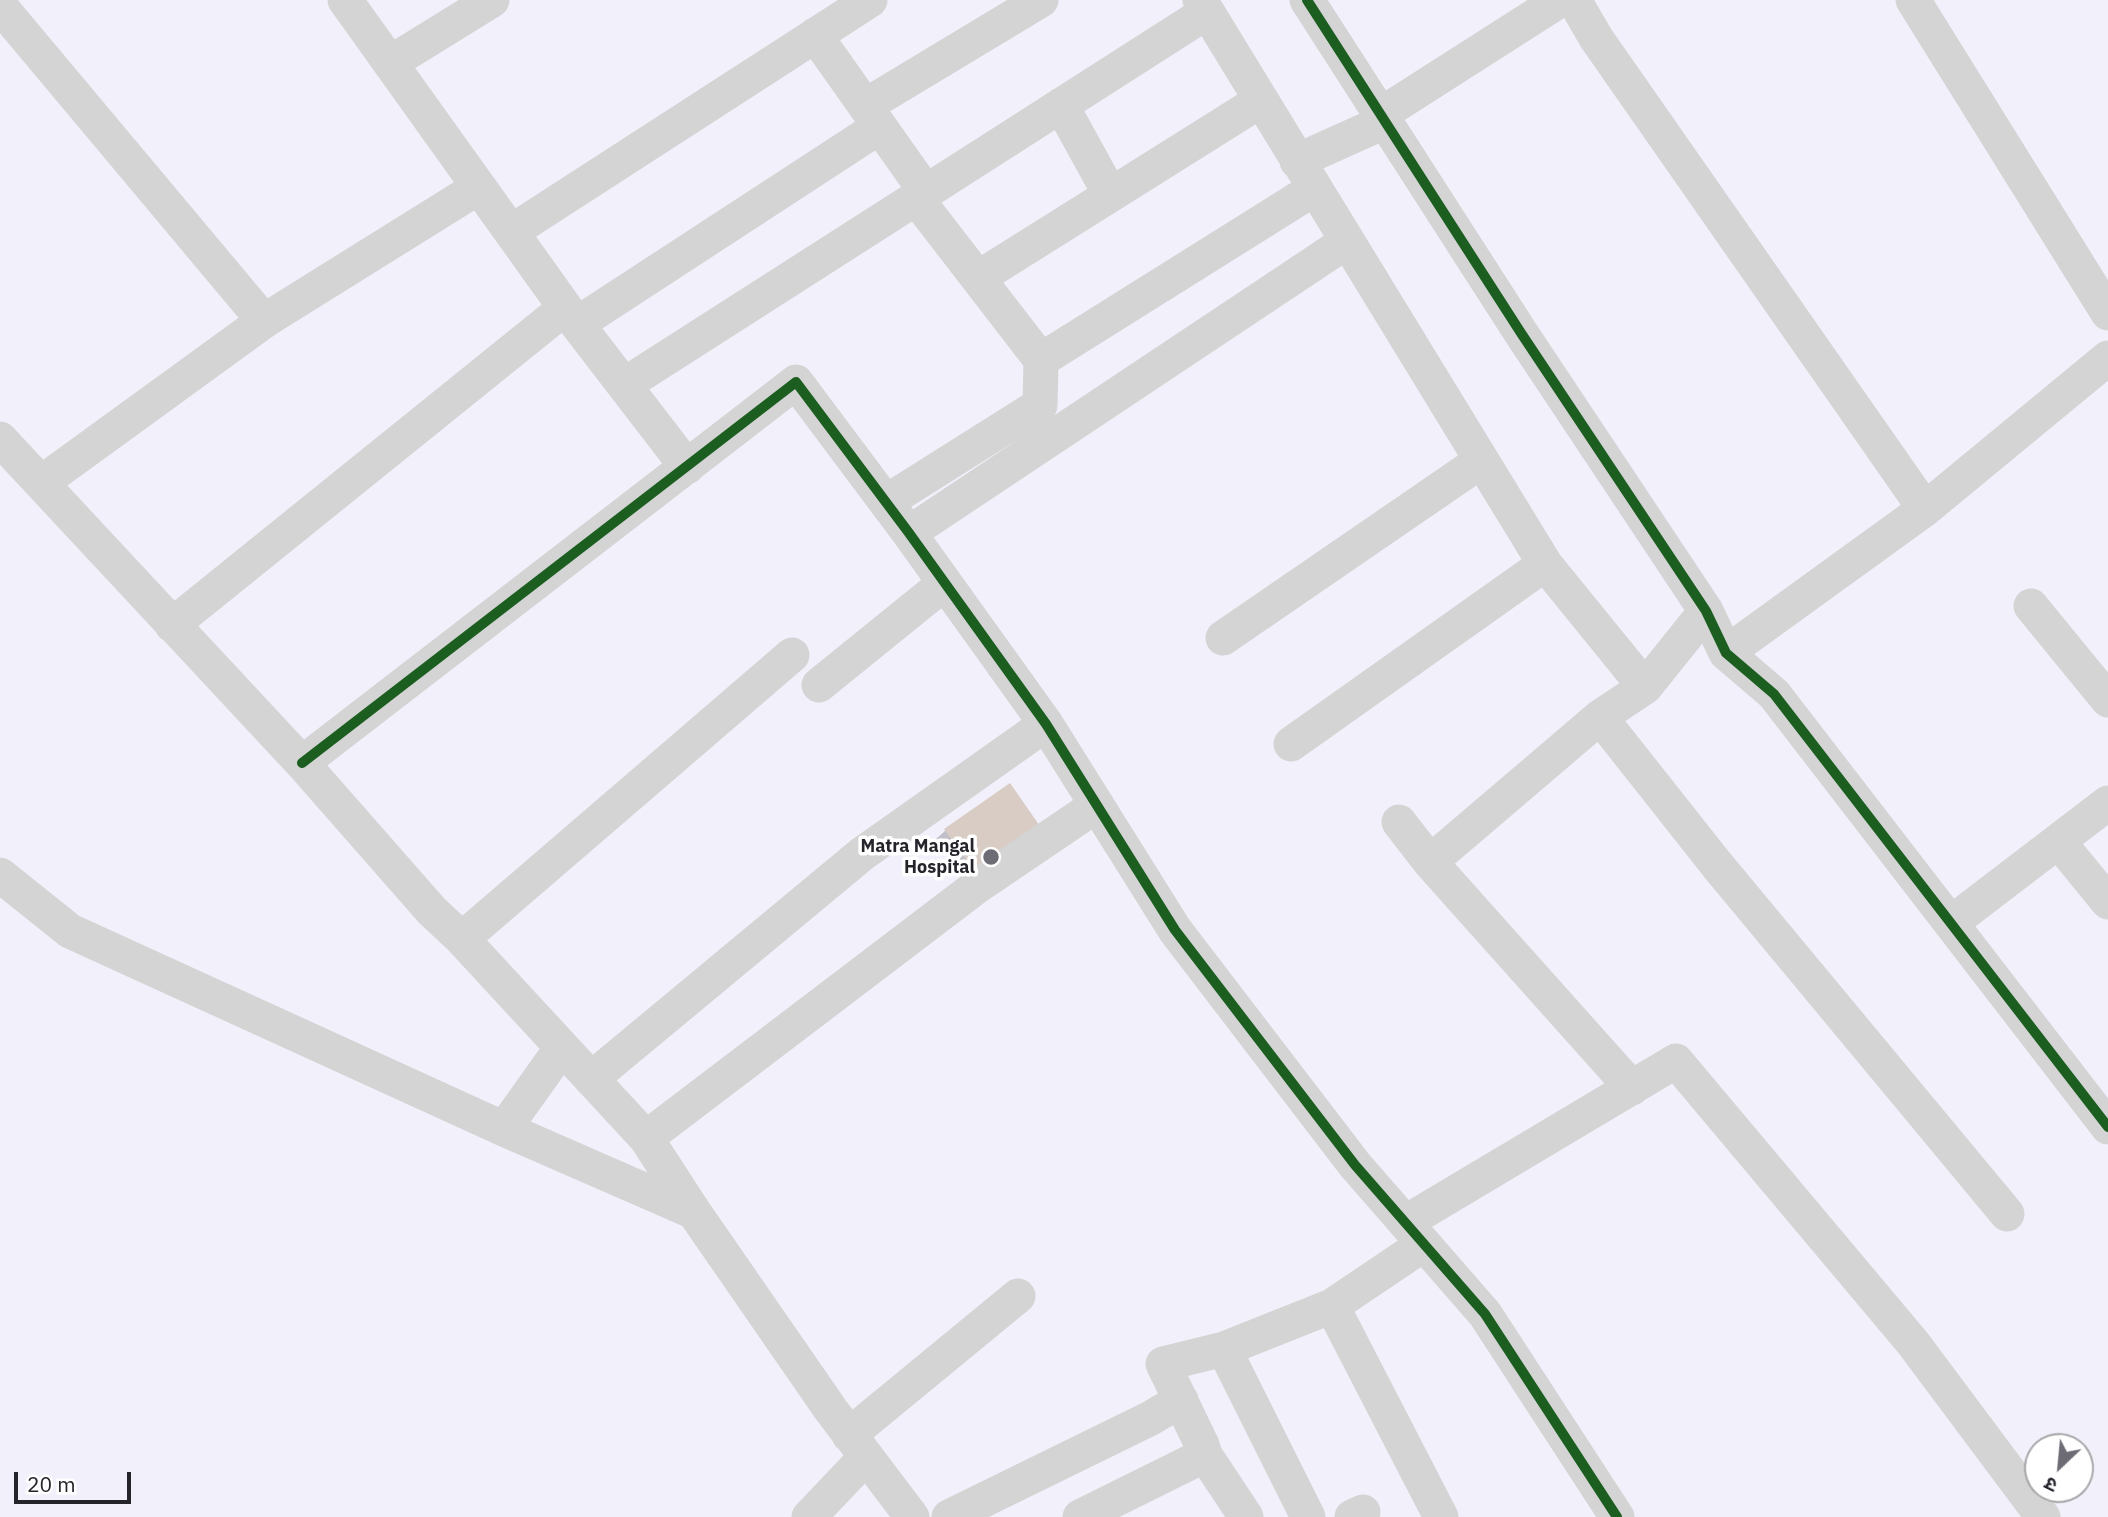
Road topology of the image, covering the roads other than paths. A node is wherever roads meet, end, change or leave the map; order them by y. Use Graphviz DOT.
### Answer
graph roads {
  1 [pos="345,0"];
  2 [pos="492,0"];
  3 [pos="870,0"];
  4 [pos="1041,0"];
  5 [pos="1307,0"];
  6 [pos="1560,0"];
  7 [pos="1574,0"];
  8 [pos="1913,0"];
  9 [pos="0,6"];
  10 [pos="1203,6"];
  11 [pos="815,36"];
  12 [pos="390,63"];
  13 [pos="1260,101"];
  14 [pos="1061,106"];
  15 [pos="872,116"];
  16 [pos="1382,119"];
  17 [pos="1305,175"];
  18 [pos="479,187"];
  19 [pos="1110,194"];
  20 [pos="921,195"];
  21 [pos="511,232"];
  22 [pos="1346,242"];
  23 [pos="978,278"];
  24 [pos="2108,313"];
  25 [pos="571,316"];
  26 [pos="264,321"];
  27 [pos="2108,358"];
  28 [pos="1041,360"];
  29 [pos="624,385"];
  30 [pos="0,439"];
  31 [pos="1481,461"];
  32 [pos="687,467"];
  33 [pos="41,483"];
  34 [pos="886,502"];
  35 [pos="1925,509"];
  36 [pos="909,533"];
  37 [pos="1545,564"];
  38 [pos="945,583"];
  39 [pos="2031,606"];
  40 [pos="1706,611"];
  41 [pos="172,625"];
  42 [pos="1223,638"];
  43 [pos="1726,653"];
  44 [pos="792,655"];
  45 [pos="819,685"];
  46 [pos="1645,687"];
  47 [pos="2108,700"];
  48 [pos="1600,717"];
  49 [pos="1046,723"];
  50 [pos="1292,744"];
  51 [pos="302,763"];
  52 [pos="2108,803"];
  53 [pos="1097,805"];
  54 [pos="1399,822"];
  55 [pos="2058,841"];
  56 [pos="1430,862"];
  57 [pos="1,879"];
  58 [pos="2108,902"];
  59 [pos="1951,923"];
  60 [pos="462,939"];
  61 [pos="561,1049"];
  62 [pos="591,1079"];
  63 [pos="1632,1087"];
  64 [pos="2108,1126"];
  65 [pos="504,1129"];
  66 [pos="646,1138"];
  67 [pos="694,1212"];
  68 [pos="2007,1214"];
  69 [pos="1415,1233"];
  70 [pos="1018,1296"];
  71 [pos="1332,1306"];
  72 [pos="1224,1349"];
  73 [pos="1181,1400"];
  74 [pos="858,1446"];
  75 [pos="1205,1455"];
  76 [pos="809,1517"];
  77 [pos="912,1517"];
  78 [pos="949,1517"];
  79 [pos="1080,1517"];
  80 [pos="1246,1517"];
  81 [pos="1308,1517"];
  82 [pos="1441,1517"];
  83 [pos="1617,1517"];
  84 [pos="2043,1517"];
  1 -- 12 [label="street"];
  2 -- 12 [label="street"];
  3 -- 11 [label="street"];
  4 -- 15 [label="street"];
  5 -- 16 [label="street"];
  6 -- 16 [label="street"];
  7 -- 35 [label="street"];
  8 -- 24 [label="street"];
  9 -- 26 [label="street"];
  10 -- 13 [label="street"];
  10 -- 14 [label="street"];
  11 -- 15 [label="street"];
  11 -- 21 [label="street"];
  12 -- 18 [label="street"];
  13 -- 17 [label="street"];
  13 -- 19 [label="street"];
  14 -- 19 [label="street"];
  14 -- 20 [label="street"];
  15 -- 20 [label="street"];
  15 -- 25 [label="street"];
  16 -- 17 [label="street"];
  16 -- 40 [label="street"];
  17 -- 22 [label="street"];
  17 -- 28 [label="street"];
  18 -- 21 [label="street"];
  18 -- 26 [label="street"];
  19 -- 23 [label="street"];
  20 -- 23 [label="street"];
  20 -- 29 [label="street"];
  21 -- 25 [label="street"];
  22 -- 31 [label="street"];
  22 -- 36 [label="street"];
  23 -- 28 [label="street"];
  25 -- 29 [label="street"];
  25 -- 41 [label="street"];
  26 -- 33 [label="street"];
  27 -- 35 [label="street"];
  28 -- 34 [label="street"];
  29 -- 32 [label="street"];
  30 -- 33 [label="street"];
  31 -- 37 [label="street"];
  31 -- 42 [label="street"];
  32 -- 34 [label="street"];
  32 -- 51 [label="street"];
  33 -- 41 [label="street"];
  34 -- 36 [label="street"];
  35 -- 43 [label="street"];
  36 -- 38 [label="street"];
  37 -- 46 [label="street"];
  37 -- 50 [label="street"];
  38 -- 45 [label="street"];
  38 -- 49 [label="street"];
  39 -- 47 [label="street"];
  40 -- 43 [label="street"];
  40 -- 46 [label="street"];
  41 -- 51 [label="street"];
  43 -- 59 [label="street"];
  44 -- 60 [label="street"];
  46 -- 48 [label="street"];
  48 -- 56 [label="street"];
  48 -- 68 [label="street"];
  49 -- 53 [label="street"];
  49 -- 62 [label="street"];
  51 -- 60 [label="street"];
  52 -- 55 [label="street"];
  53 -- 66 [label="street"];
  53 -- 69 [label="street"];
  54 -- 56 [label="street"];
  55 -- 58 [label="street"];
  55 -- 59 [label="street"];
  56 -- 63 [label="street"];
  57 -- 65 [label="street"];
  59 -- 64 [label="street"];
  60 -- 61 [label="street"];
  61 -- 62 [label="street"];
  61 -- 65 [label="street"];
  62 -- 66 [label="street"];
  63 -- 69 [label="street"];
  63 -- 84 [label="street"];
  65 -- 67 [label="street"];
  66 -- 67 [label="street"];
  67 -- 74 [label="street"];
  69 -- 71 [label="street"];
  69 -- 83 [label="street"];
  70 -- 74 [label="street"];
  71 -- 72 [label="street"];
  71 -- 82 [label="street"];
  72 -- 73 [label="street"];
  72 -- 81 [label="street"];
  73 -- 75 [label="street"];
  73 -- 78 [label="street"];
  74 -- 76 [label="street"];
  74 -- 77 [label="street"];
  75 -- 79 [label="street"];
  75 -- 80 [label="street"];
}
